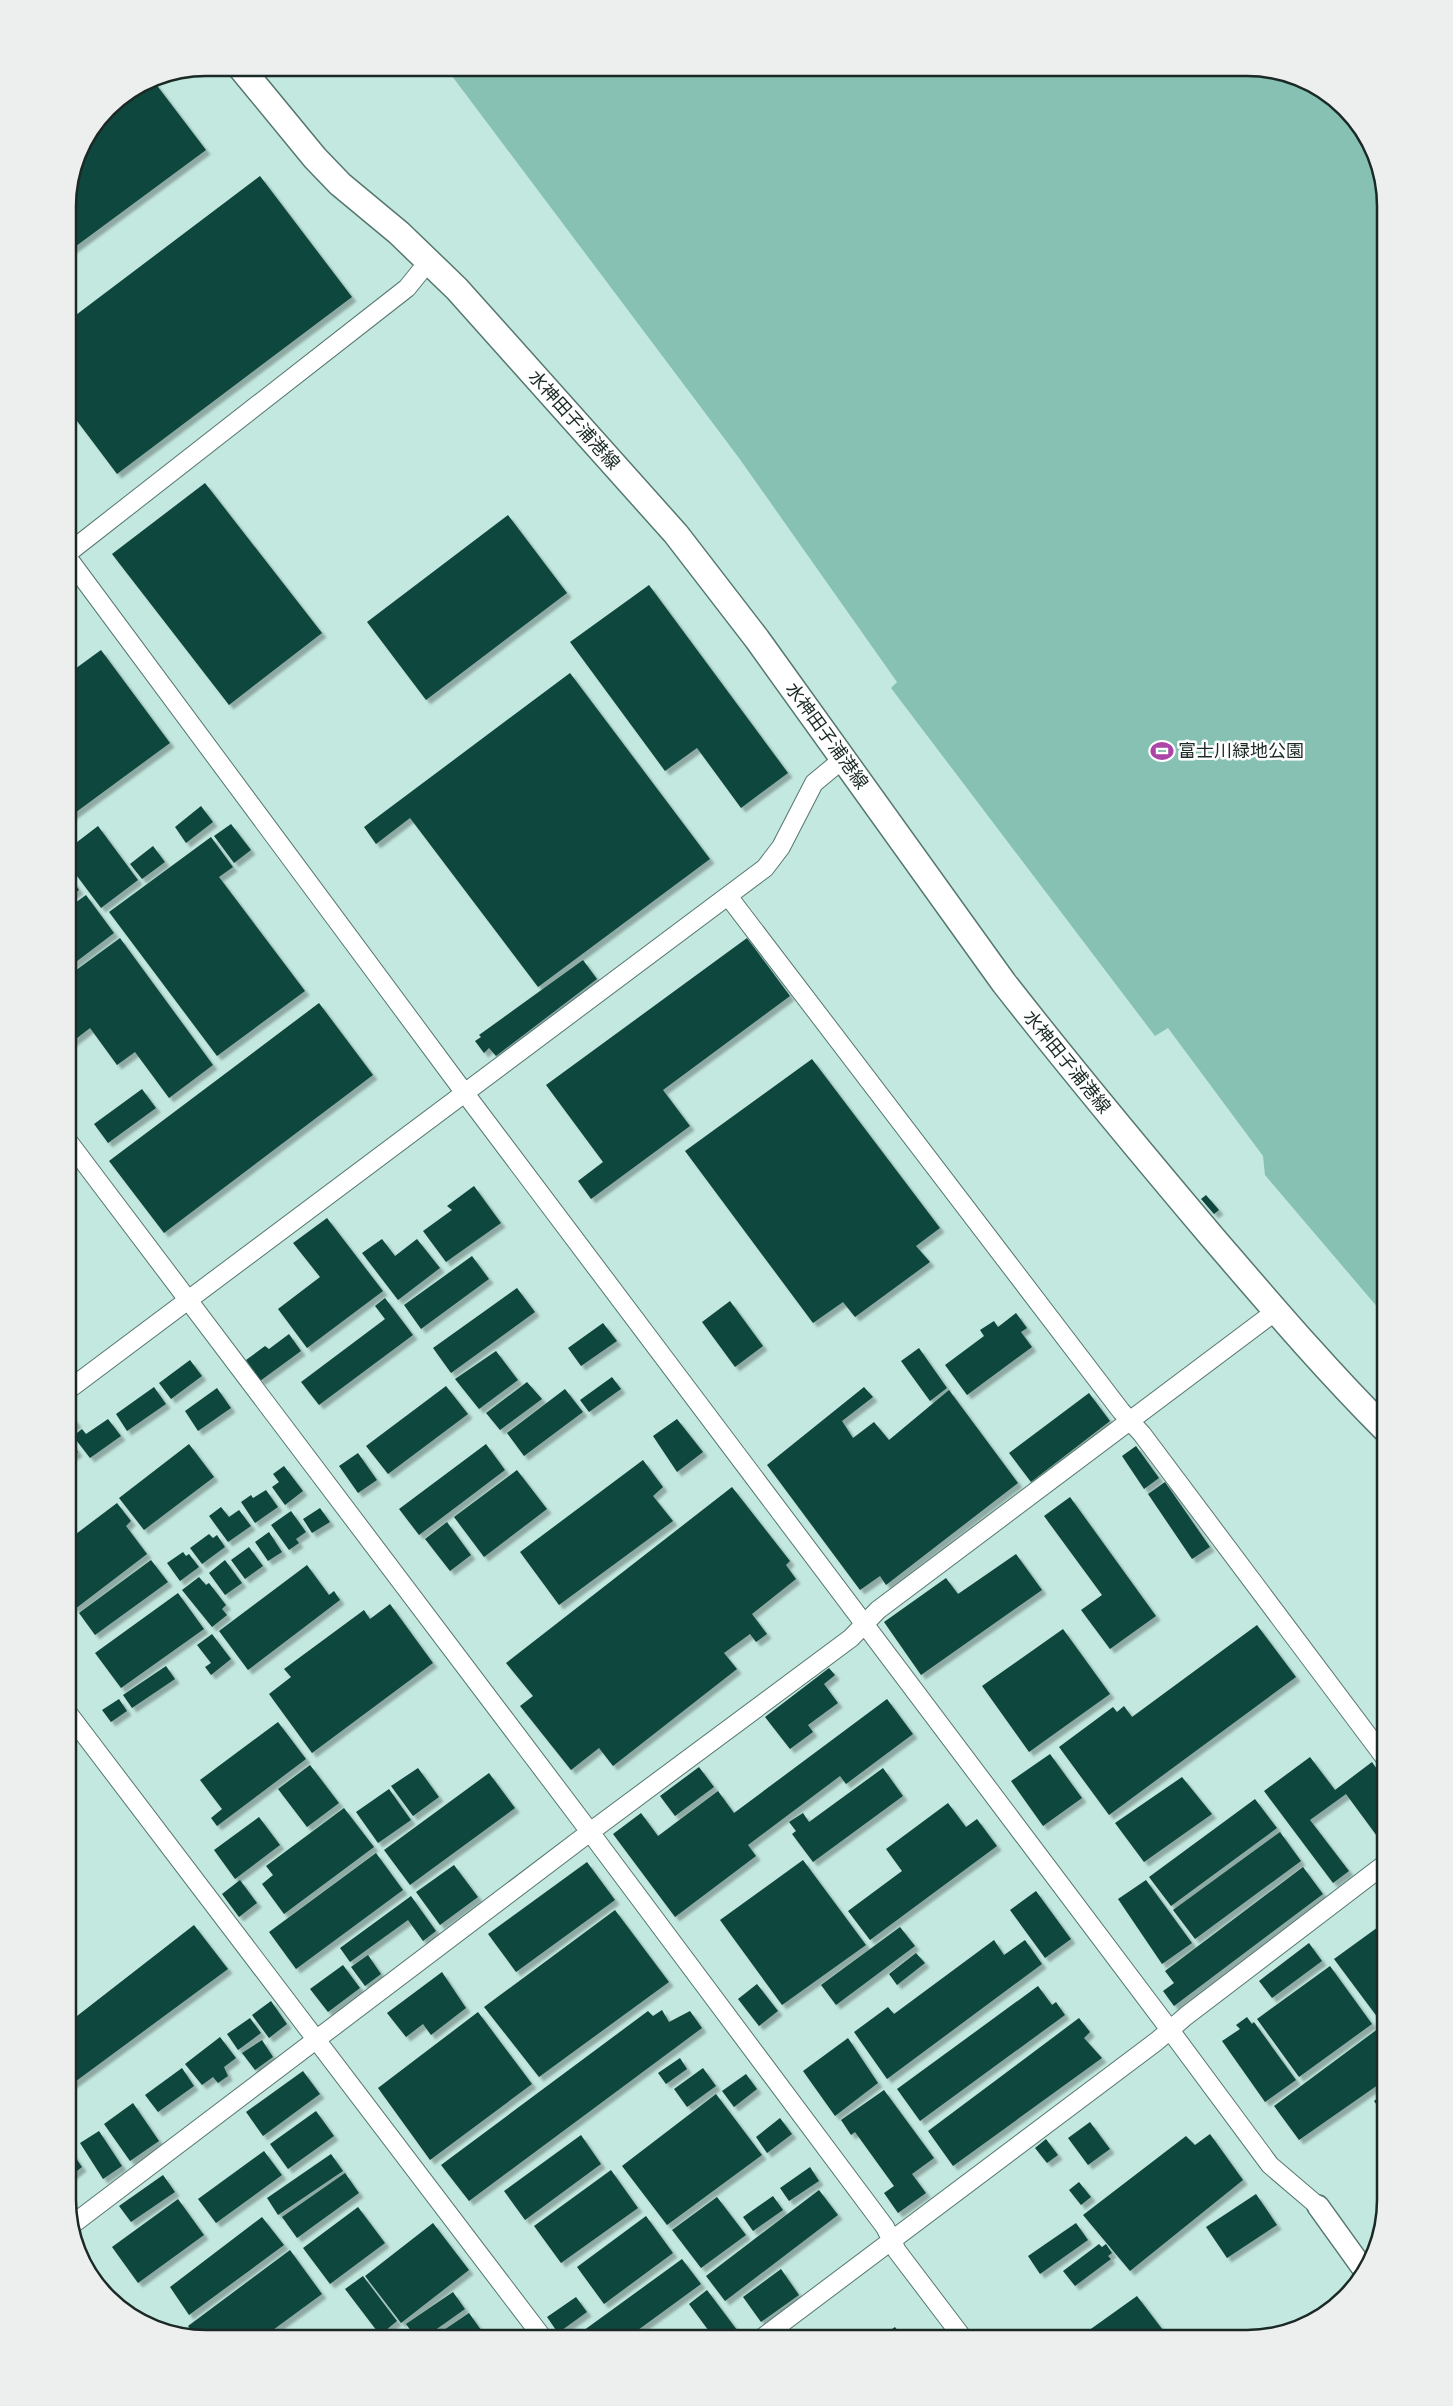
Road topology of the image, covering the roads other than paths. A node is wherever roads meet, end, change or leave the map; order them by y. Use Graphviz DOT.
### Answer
graph roads {
  1 [pos="249,76"];
  2 [pos="428,262"];
  3 [pos="77,547"];
  4 [pos="77,570"];
  5 [pos="843,759"];
  6 [pos="728,896"];
  7 [pos="464,1092"];
  8 [pos="77,1152"];
  9 [pos="188,1301"];
  10 [pos="1276,1311"];
  11 [pos="76,1384"];
  12 [pos="1377,1420"];
  13 [pos="1130,1422"];
  14 [pos="865,1624"];
  15 [pos="76,1724"];
  16 [pos="1377,1746"];
  17 [pos="590,1832"];
  18 [pos="1377,1871"];
  19 [pos="1170,2030"];
  20 [pos="316,2039"];
  21 [pos="1318,2206"];
  22 [pos="78,2220"];
  23 [pos="890,2241"];
  24 [pos="1360,2264"];
  25 [pos="536,2329"];
  26 [pos="773,2330"];
  27 [pos="957,2330"];
  1 -- 2 [label="main road, 水神田子浦港線"];
  2 -- 3 [label="street"];
  2 -- 5 [label="main road, 水神田子浦港線"];
  4 -- 7 [label="street"];
  5 -- 6 [label="street"];
  5 -- 10 [label="main road, 水神田子浦港線"];
  6 -- 7 [label="street"];
  6 -- 13 [label="street"];
  7 -- 9 [label="street"];
  7 -- 14 [label="street"];
  8 -- 9 [label="street"];
  9 -- 11 [label="street"];
  9 -- 17 [label="street"];
  10 -- 12 [label="main road, 水神田子浦港線"];
  10 -- 13 [label="street"];
  13 -- 14 [label="street"];
  13 -- 16 [label="street"];
  14 -- 17 [label="street"];
  14 -- 19 [label="street"];
  15 -- 20 [label="street"];
  17 -- 20 [label="street"];
  17 -- 23 [label="street"];
  18 -- 19 [label="street"];
  19 -- 21 [label="street"];
  19 -- 23 [label="street"];
  20 -- 22 [label="street"];
  20 -- 25 [label="street"];
  21 -- 24 [label="street"];
  23 -- 26 [label="street"];
  23 -- 27 [label="street"];
}
